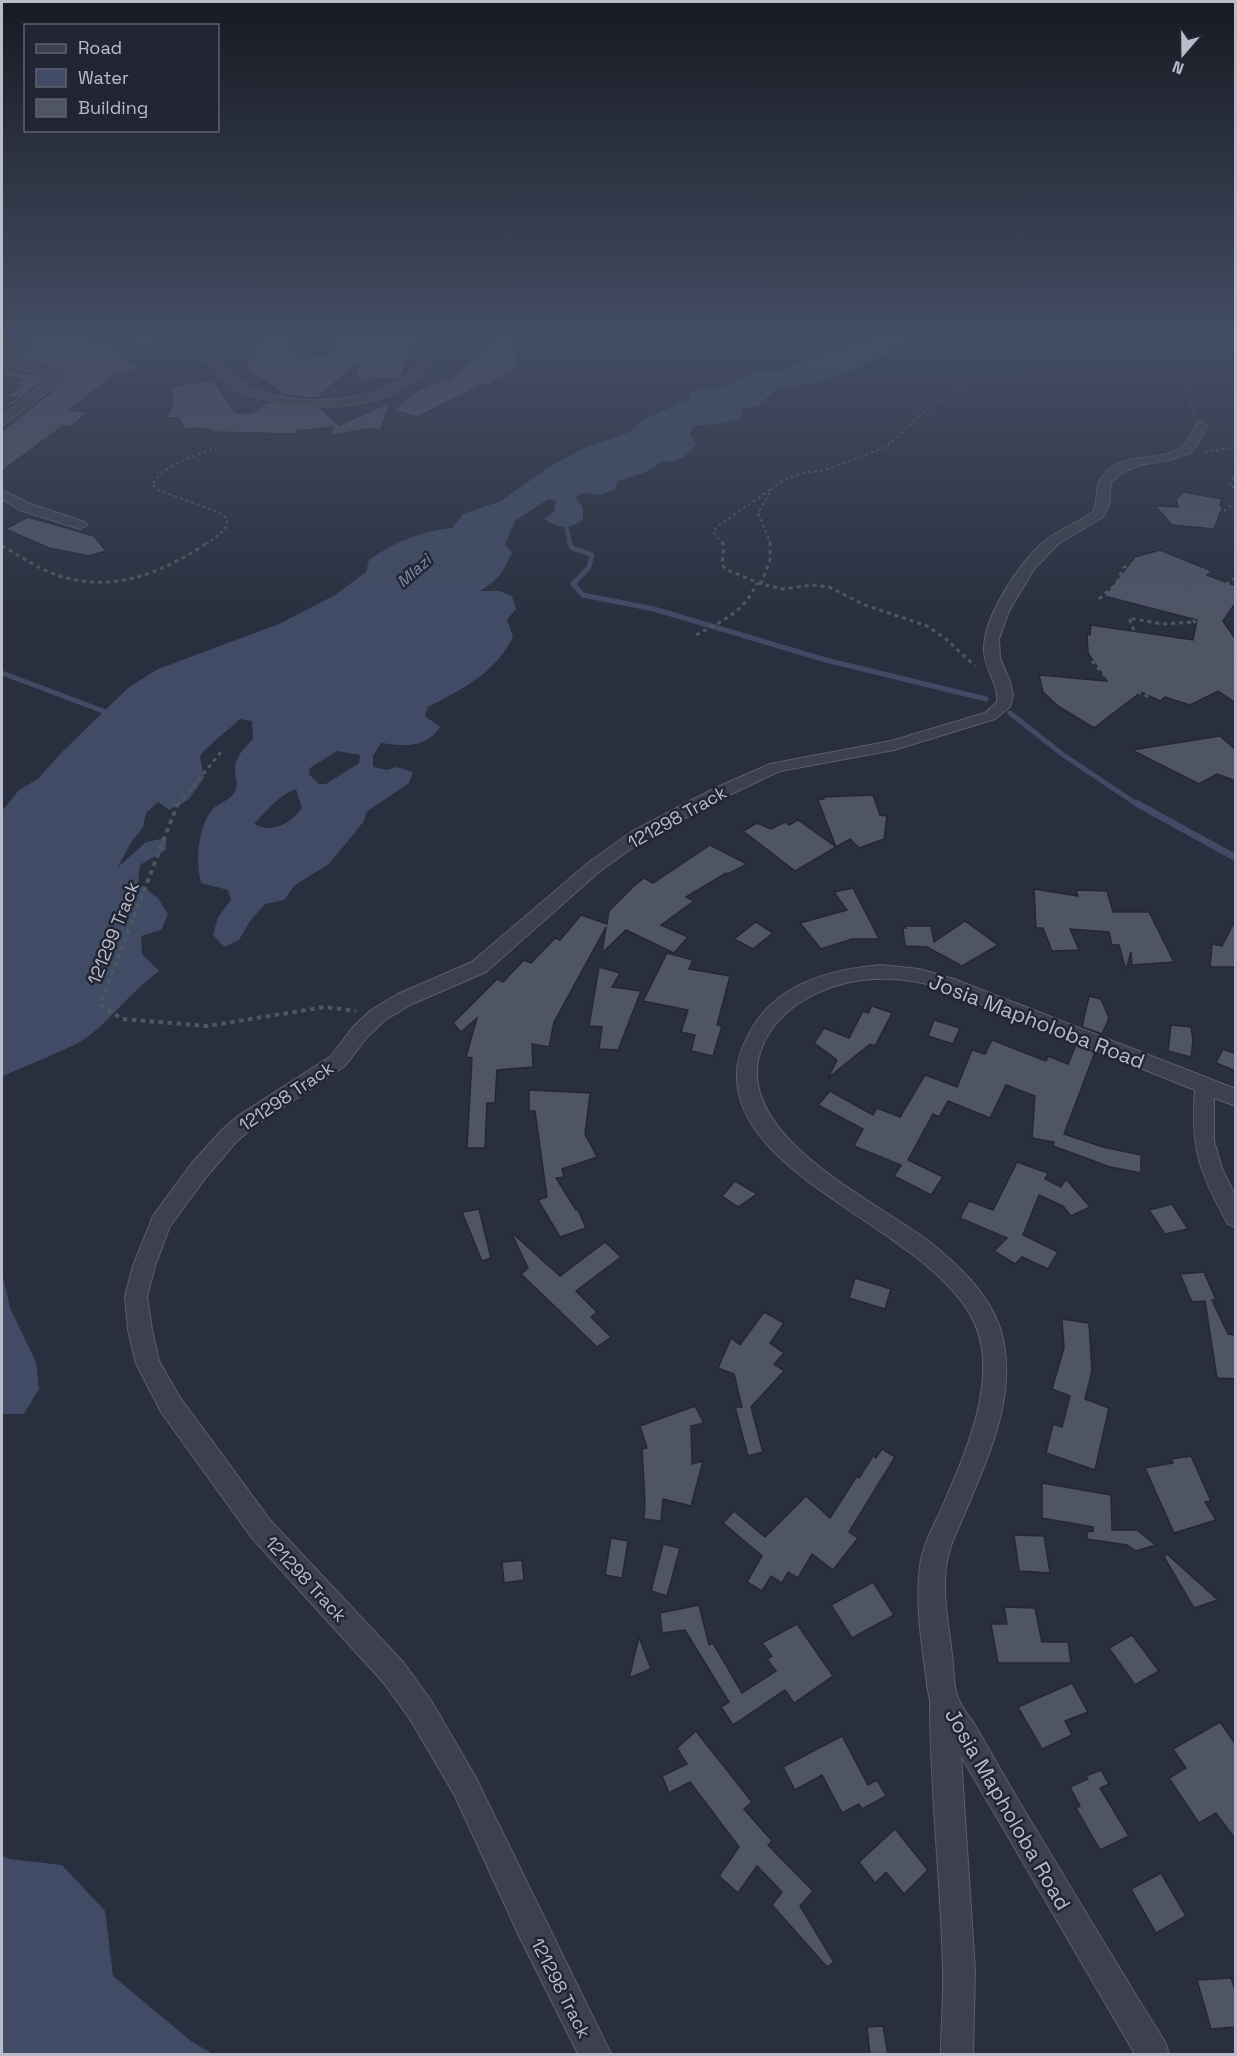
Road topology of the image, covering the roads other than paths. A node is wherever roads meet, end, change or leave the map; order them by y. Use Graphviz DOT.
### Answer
graph roads {
  1 [pos="1199,431"];
  2 [pos="2,494"];
  3 [pos="80,525"];
  4 [pos="1205,1086"];
  5 [pos="1236,1098"];
  6 [pos="1236,1218"];
  7 [pos="943,1698"];
  8 [pos="595,2055"];
  9 [pos="957,2055"];
  10 [pos="1153,2055"];
  1 -- 8 [label="street, 121298 Track"];
  2 -- 3 [label="street"];
  4 -- 5 [label="street, Josia Mapholoba Road"];
  4 -- 6 [label="street"];
  4 -- 7 [label="street, Josia Mapholoba Road"];
  7 -- 9 [label="street"];
  7 -- 10 [label="street, Josia Mapholoba Road"];
}
